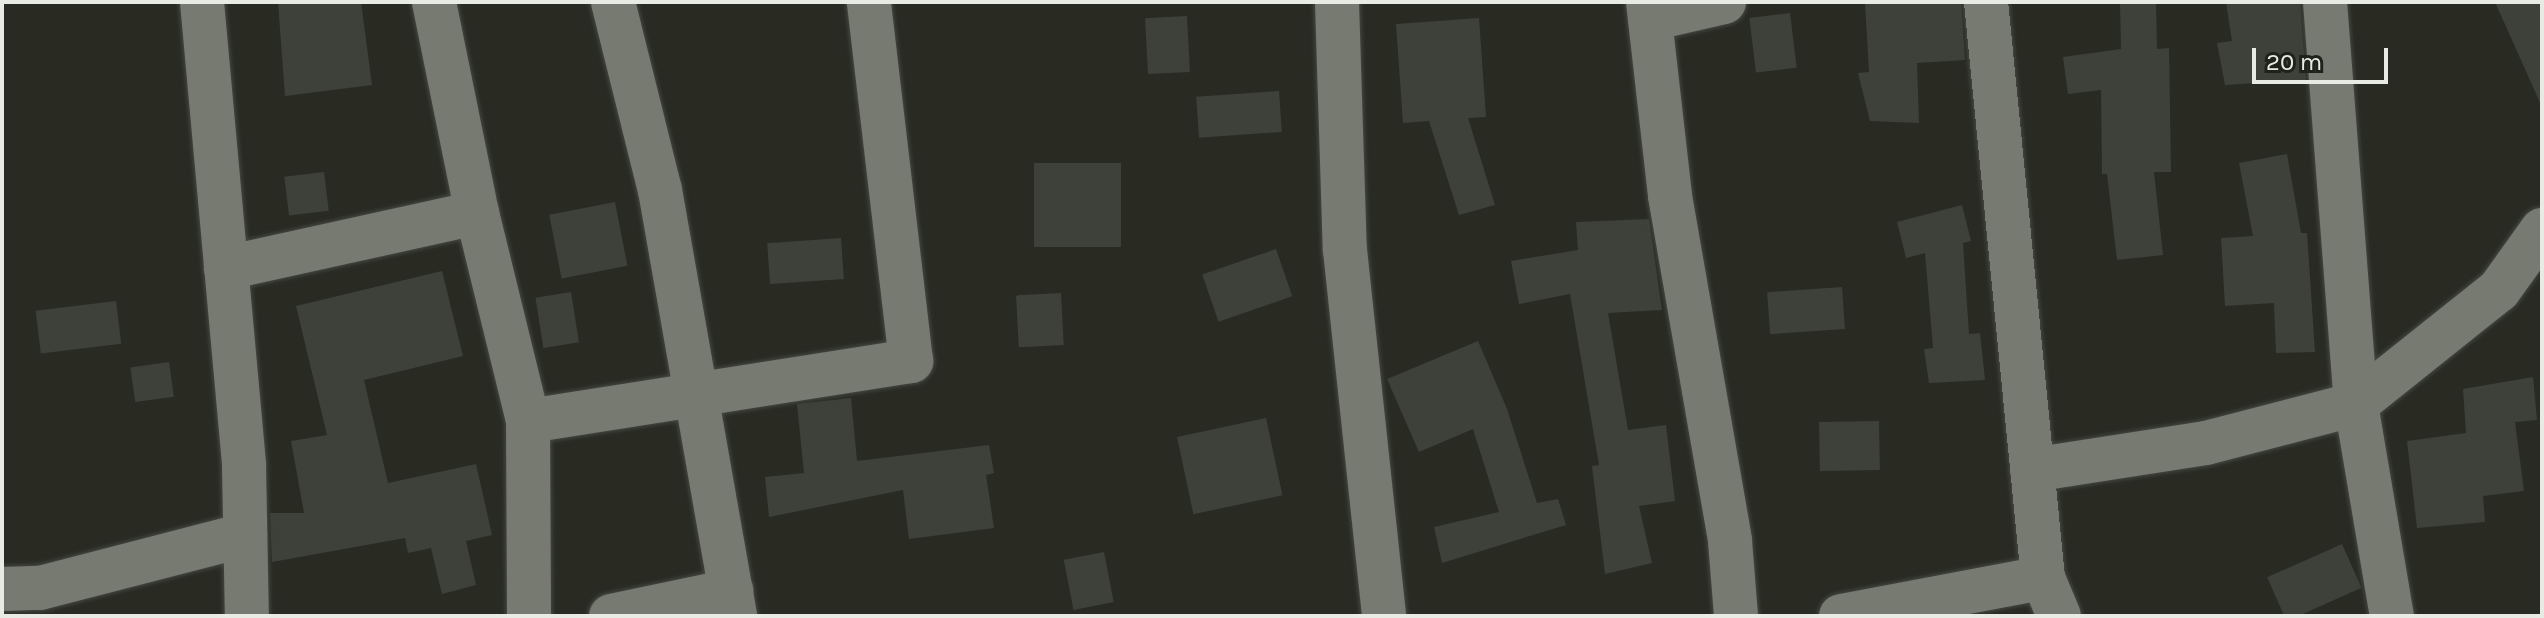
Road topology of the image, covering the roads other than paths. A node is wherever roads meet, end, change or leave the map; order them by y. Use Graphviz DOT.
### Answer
graph roads {
  1 [pos="202,2"];
  2 [pos="434,2"];
  3 [pos="613,2"];
  4 [pos="869,2"];
  5 [pos="1337,2"];
  6 [pos="1724,2"];
  7 [pos="1986,2"];
  8 [pos="2325,2"];
  9 [pos="1649,10"];
  10 [pos="477,213"];
  11 [pos="2542,230"];
  12 [pos="226,268"];
  13 [pos="697,395"];
  14 [pos="2356,404"];
  15 [pos="528,421"];
  16 [pos="2032,470"];
  17 [pos="245,535"];
  18 [pos="2051,597"];
  19 [pos="28,598"];
  20 [pos="733,604"];
  21 [pos="247,616"];
  22 [pos="529,616"];
  23 [pos="611,616"];
  24 [pos="1384,616"];
  25 [pos="1736,616"];
  26 [pos="1841,616"];
  27 [pos="2392,616"];
  1 -- 12 [label="street"];
  2 -- 10 [label="street"];
  3 -- 13 [label="street"];
  4 -- 13 [label="street"];
  5 -- 24 [label="street"];
  6 -- 9 [label="street"];
  7 -- 16 [label="street"];
  8 -- 14 [label="street"];
  9 -- 25 [label="street"];
  10 -- 12 [label="street"];
  10 -- 15 [label="street"];
  11 -- 14 [label="street"];
  12 -- 17 [label="street"];
  13 -- 15 [label="street"];
  13 -- 20 [label="street"];
  14 -- 16 [label="street"];
  14 -- 27 [label="street"];
  15 -- 22 [label="street"];
  16 -- 18 [label="street"];
  17 -- 19 [label="street"];
  17 -- 21 [label="street"];
  18 -- 26 [label="street"];
  20 -- 23 [label="street"];
}
